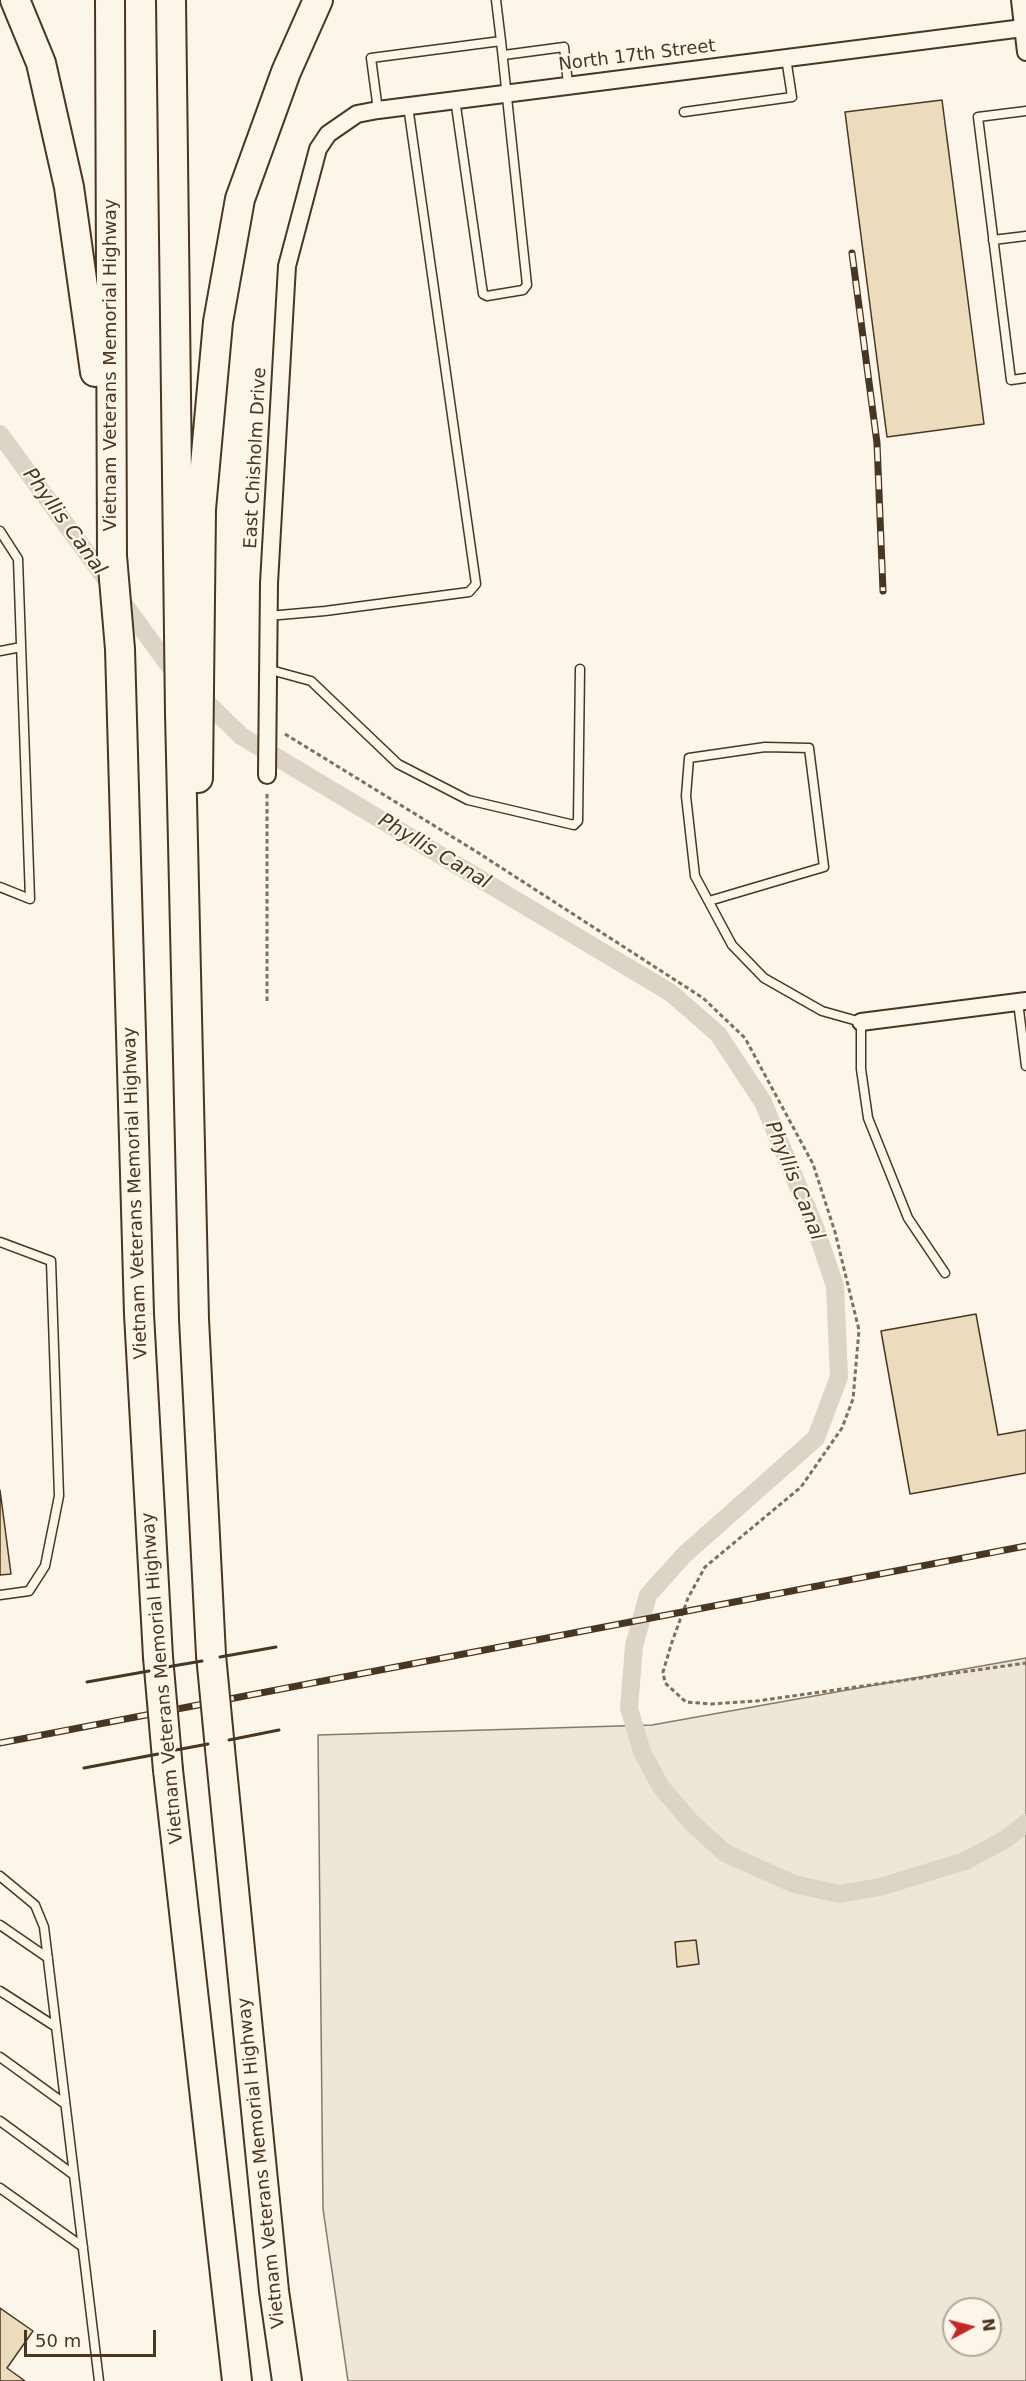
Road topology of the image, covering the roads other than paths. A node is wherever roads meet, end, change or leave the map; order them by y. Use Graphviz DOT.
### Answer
graph roads {
  1 [pos="15,0"];
  2 [pos="110,0"];
  3 [pos="171,0"];
  4 [pos="318,0"];
  5 [pos="496,0"];
  6 [pos="1020,0"];
  7 [pos="1023,28"];
  8 [pos="501,41"];
  9 [pos="1026,52"];
  10 [pos="504,55"];
  11 [pos="786,57"];
  12 [pos="568,84"];
  13 [pos="507,92"];
  14 [pos="455,99"];
  15 [pos="408,106"];
  16 [pos="378,110"];
  17 [pos="1026,111"];
  18 [pos="684,112"];
  19 [pos="306,195"];
  20 [pos="1026,236"];
  21 [pos="993,240"];
  22 [pos="1026,378"];
  23 [pos="0,531"];
  24 [pos="112,556"];
  25 [pos="268,616"];
  26 [pos="21,647"];
  27 [pos="0,651"];
  28 [pos="267,669"];
  29 [pos="580,669"];
  30 [pos="267,775"];
  31 [pos="0,887"];
  32 [pos="709,901"];
  33 [pos="1022,1001"];
  34 [pos="187,1010"];
  35 [pos="861,1022"];
  36 [pos="1026,1060"];
  37 [pos="0,1242"];
  38 [pos="945,1273"];
  39 [pos="0,1595"];
  40 [pos="0,1876"];
  41 [pos="0,1925"];
  42 [pos="48,1958"];
  43 [pos="0,1991"];
  44 [pos="56,2027"];
  45 [pos="0,2057"];
  46 [pos="65,2104"];
  47 [pos="0,2121"];
  48 [pos="74,2175"];
  49 [pos="0,2188"];
  50 [pos="83,2247"];
  51 [pos="99,2381"];
  52 [pos="237,2381"];
  53 [pos="287,2381"];
  1 -- 24 [label="highway"];
  2 -- 24 [label="highway, Vietnam Veterans Memorial Highway"];
  3 -- 34 [label="highway"];
  4 -- 34 [label="highway"];
  5 -- 8 [label="lane"];
  6 -- 7 [label="street"];
  7 -- 9 [label="street"];
  7 -- 11 [label="street, North 17th Street"];
  8 -- 10 [label="lane"];
  8 -- 16 [label="lane"];
  10 -- 12 [label="lane"];
  10 -- 13 [label="lane"];
  11 -- 12 [label="street, North 17th Street"];
  11 -- 18 [label="lane"];
  12 -- 13 [label="street, North 17th Street"];
  13 -- 14 [label="street, North 17th Street"];
  13 -- 14 [label="lane"];
  14 -- 15 [label="street, North 17th Street"];
  15 -- 16 [label="street, North 17th Street"];
  15 -- 25 [label="lane"];
  16 -- 19 [label="street, North 17th Street"];
  17 -- 21 [label="lane"];
  19 -- 25 [label="street, East Chisholm Drive"];
  20 -- 21 [label="lane"];
  21 -- 22 [label="lane"];
  23 -- 26 [label="lane"];
  24 -- 52 [label="highway, Vietnam Veterans Memorial Highway, bridge"];
  25 -- 28 [label="street, East Chisholm Drive"];
  26 -- 27 [label="lane"];
  26 -- 31 [label="lane"];
  28 -- 29 [label="lane"];
  28 -- 30 [label="street, East Chisholm Drive"];
  32 -- 32 [label="lane"];
  32 -- 35 [label="lane"];
  33 -- 35 [label="street"];
  33 -- 36 [label="lane"];
  34 -- 53 [label="highway, Vietnam Veterans Memorial Highway, bridge"];
  35 -- 38 [label="lane"];
  37 -- 39 [label="lane"];
  40 -- 42 [label="lane"];
  41 -- 42 [label="lane"];
  42 -- 44 [label="lane"];
  43 -- 44 [label="lane"];
  44 -- 46 [label="lane"];
  45 -- 46 [label="lane"];
  46 -- 48 [label="lane"];
  47 -- 48 [label="lane"];
  48 -- 50 [label="lane"];
  49 -- 50 [label="lane"];
  50 -- 51 [label="lane"];
}
